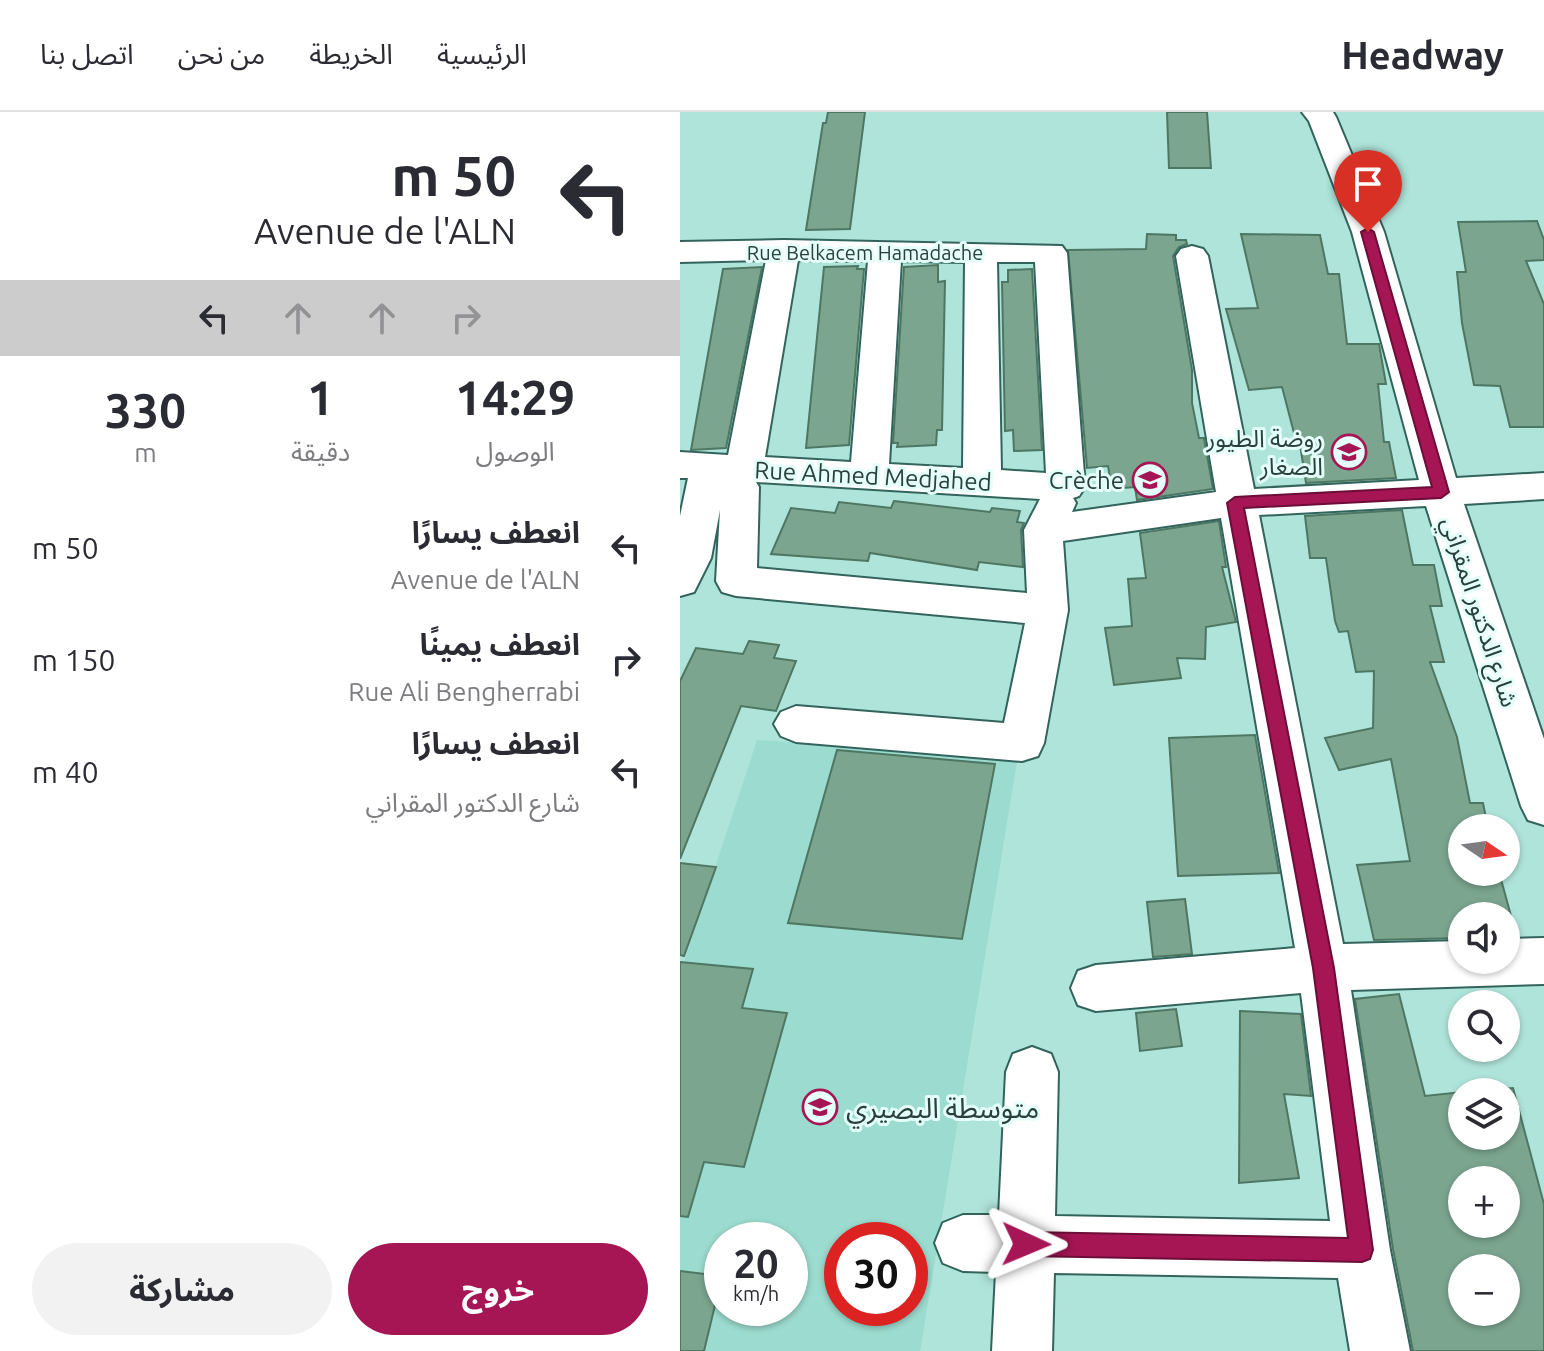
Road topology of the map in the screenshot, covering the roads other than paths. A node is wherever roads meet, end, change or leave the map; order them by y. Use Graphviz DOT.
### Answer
graph roads {
  1 [pos="1316,112"];
  2 [pos="784,250"];
  3 [pos="680,252"];
  4 [pos="885,253"];
  5 [pos="981,253"];
  6 [pos="1192,256"];
  7 [pos="718,472"];
  8 [pos="869,476"];
  9 [pos="982,482"];
  10 [pos="1544,486"];
  11 [pos="1066,487"];
  12 [pos="1441,492"];
  13 [pos="1235,503"];
  14 [pos="1043,530"];
  15 [pos="680,581"];
  16 [pos="1048,610"];
  17 [pos="796,724"];
  18 [pos="1544,806"];
  19 [pos="1544,961"];
  20 [pos="1323,968"];
  21 [pos="1096,988"];
  22 [pos="1032,1072"];
  23 [pos="963,1243"];
  24 [pos="1026,1244"];
  25 [pos="1362,1250"];
  26 [pos="1022,1351"];
  27 [pos="1380,1351"];
  1 -- 12 [label="street, شارع الدكتور المقراني"];
  2 -- 3 [label="street, Rue Belkacem Hamadache"];
  2 -- 4 [label="street, Rue Belkacem Hamadache"];
  2 -- 7 [label="street"];
  4 -- 5 [label="street, Rue Belkacem Hamadache"];
  4 -- 8 [label="street"];
  5 -- 9 [label="street"];
  5 -- 11 [label="street, Rue Belkacem Hamadache"];
  6 -- 13 [label="street"];
  7 -- 8 [label="street, Rue Ahmed Medjahed"];
  7 -- 15 [label="street"];
  7 -- 16 [label="street"];
  8 -- 9 [label="street, Rue Ahmed Medjahed"];
  9 -- 11 [label="street, Rue Ahmed Medjahed"];
  10 -- 12 [label="street"];
  11 -- 14 [label="street"];
  12 -- 13 [label="street"];
  12 -- 18 [label="street, شارع الدكتور المقراني"];
  13 -- 14 [label="street"];
  13 -- 20 [label="street"];
  14 -- 16 [label="street"];
  16 -- 17 [label="street"];
  19 -- 20 [label="street"];
  20 -- 21 [label="street"];
  20 -- 25 [label="street"];
  22 -- 24 [label="street"];
  23 -- 24 [label="street"];
  24 -- 25 [label="street"];
  24 -- 26 [label="street"];
  25 -- 27 [label="street"];
}
